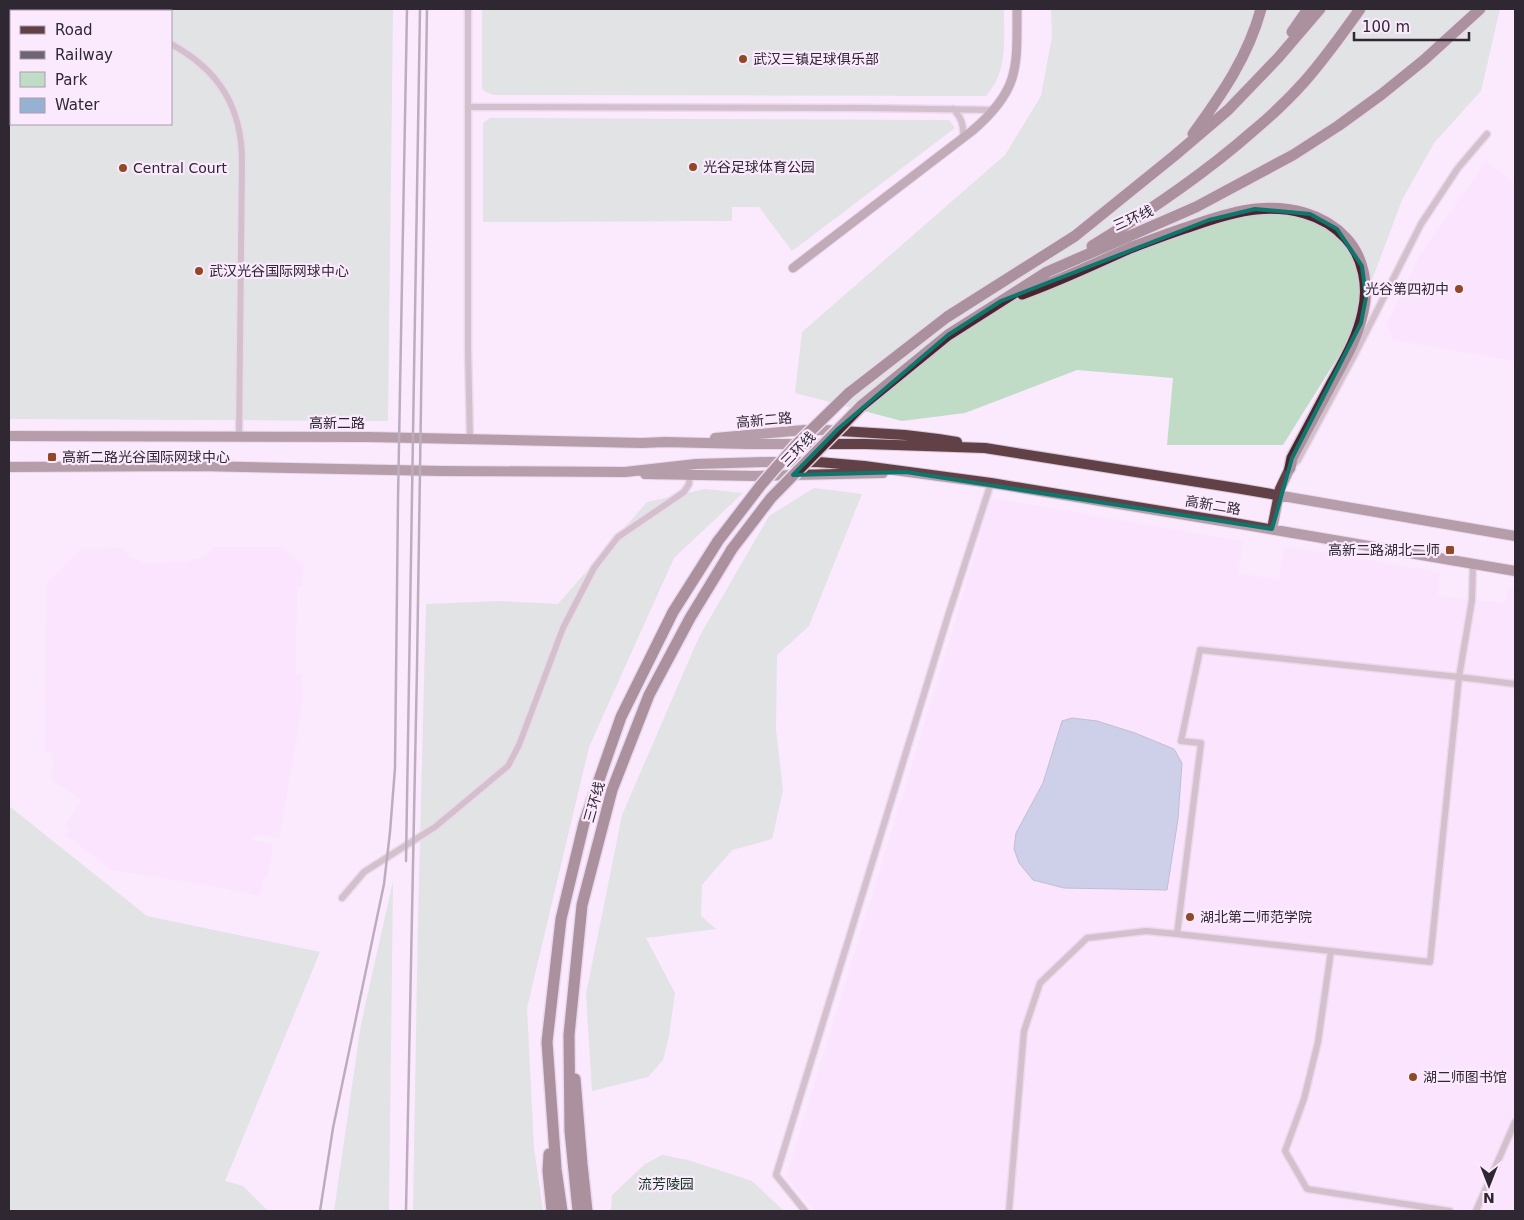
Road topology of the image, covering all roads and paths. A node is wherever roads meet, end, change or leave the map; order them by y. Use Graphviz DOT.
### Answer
graph roads {
  1 [pos="468,9"];
  2 [pos="1017,9"];
  3 [pos="1261,9"];
  4 [pos="1308,9"];
  5 [pos="1320,9"];
  6 [pos="1360,9"];
  7 [pos="1480,9"];
  8 [pos="172,45"];
  9 [pos="1254,83"];
  10 [pos="468,107"];
  11 [pos="953,110"];
  12 [pos="995,110"];
  13 [pos="1487,134"];
  14 [pos="963,138"];
  15 [pos="1174,156"];
  16 [pos="793,268"];
  17 [pos="1047,272"];
  18 [pos="1001,301"];
  19 [pos="9,436"];
  20 [pos="239,437"];
  21 [pos="470,439"];
  22 [pos="9,467"];
  23 [pos="1290,468"];
  24 [pos="624,472"];
  25 [pos="906,472"];
  26 [pos="690,474"];
  27 [pos="991,483"];
  28 [pos="1279,496"];
  29 [pos="1272,529"];
  30 [pos="1515,536"];
  31 [pos="1473,564"];
  32 [pos="1515,571"];
  33 [pos="1459,677"];
  34 [pos="1515,684"];
  35 [pos="342,898"];
  36 [pos="1177,934"];
  37 [pos="1331,951"];
  38 [pos="569,1035"];
  39 [pos="552,1100"];
  40 [pos="1515,1122"];
  41 [pos="552,1211"];
  42 [pos="562,1211"];
  43 [pos="578,1211"];
  44 [pos="587,1211"];
  45 [pos="805,1211"];
  46 [pos="1009,1211"];
  47 [pos="1450,1211"];
  48 [pos="1476,1211"];
  1 -- 10 [label="street"];
  2 -- 12 [label="street"];
  3 -- 15 [label="highway"];
  4 -- 9 [label="highway"];
  5 -- 9 [label="highway, 三环线"];
  6 -- 17 [label="highway"];
  7 -- 17 [label="highway, 三环线"];
  8 -- 20 [label="street"];
  9 -- 15 [label="highway, 三环线"];
  10 -- 11 [label="street"];
  10 -- 21 [label="street"];
  11 -- 12 [label="street"];
  11 -- 14 [label="street"];
  12 -- 14 [label="street"];
  13 -- 23 [label="street"];
  14 -- 16 [label="street"];
  15 -- 39 [label="highway, 三环线, bridge"];
  17 -- 18 [label="highway, 三环线"];
  18 -- 23 [label="highway"];
  18 -- 38 [label="highway, 三环线, bridge"];
  19 -- 20 [label="main road, 高新二路"];
  20 -- 21 [label="main road, 高新二路"];
  21 -- 28 [label="main road, 高新二路"];
  22 -- 24 [label="main road, 高新二路"];
  23 -- 28 [label="main road"];
  24 -- 25 [label="main road, 高新二路"];
  24 -- 26 [label="main road, 高新二路"];
  25 -- 26 [label="main road, 高新二路"];
  25 -- 27 [label="main road, 高新二路"];
  26 -- 35 [label="street"];
  27 -- 29 [label="main road, 高新二路"];
  27 -- 45 [label="street"];
  28 -- 29 [label="main road"];
  28 -- 30 [label="main road, 高新二路"];
  29 -- 31 [label="main road, 高新二路"];
  31 -- 32 [label="main road, 高新二路"];
  31 -- 33 [label="street"];
  33 -- 34 [label="street"];
  33 -- 36 [label="street"];
  33 -- 37 [label="street"];
  36 -- 37 [label="street"];
  36 -- 46 [label="street"];
  37 -- 47 [label="street"];
  38 -- 43 [label="highway, 三环线"];
  38 -- 44 [label="highway"];
  39 -- 41 [label="highway"];
  39 -- 42 [label="highway, 三环线"];
  40 -- 48 [label="street"];
}
